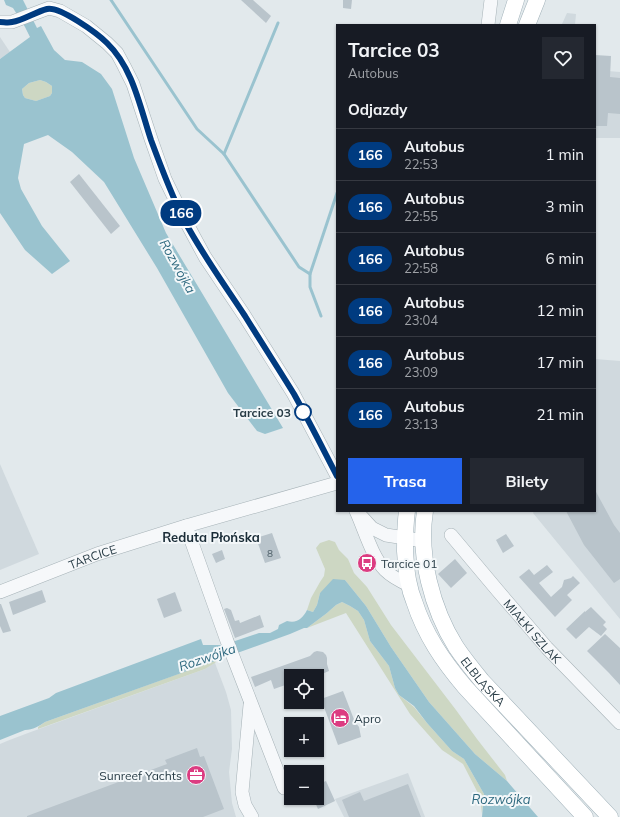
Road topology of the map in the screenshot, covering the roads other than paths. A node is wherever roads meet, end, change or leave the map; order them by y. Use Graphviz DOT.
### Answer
graph roads {
  1 [pos="491,0"];
  2 [pos="516,0"];
  3 [pos="537,0"];
  4 [pos="6,22"];
  5 [pos="488,24"];
  6 [pos="508,24"];
  7 [pos="527,24"];
  8 [pos="331,454"];
  9 [pos="336,472"];
  10 [pos="336,483"];
  11 [pos="356,512"];
  12 [pos="357,512"];
  13 [pos="407,512"];
  14 [pos="425,512"];
  15 [pos="186,526"];
  16 [pos="451,535"];
  17 [pos="405,538"];
  18 [pos="424,541"];
  19 [pos="409,585"];
  20 [pos="0,592"];
  21 [pos="250,701"];
  22 [pos="620,723"];
  23 [pos="284,788"];
  24 [pos="252,817"];
  25 [pos="585,817"];
  26 [pos="610,817"];
  1 -- 5 [label="street"];
  2 -- 6 [label="main road"];
  3 -- 7 [label="main road"];
  4 -- 8 [label="street"];
  8 -- 9 [label="street"];
  10 -- 15 [label="street, TARCICE"];
  11 -- 19 [label="street"];
  12 -- 17 [label="street"];
  13 -- 17 [label="main road, ELBLĄSKA"];
  14 -- 18 [label="main road, ELBLĄSKA"];
  15 -- 20 [label="street, TARCICE"];
  15 -- 21 [label="street"];
  16 -- 22 [label="street, MIAŁKI SZLAK"];
  17 -- 18 [label="street"];
  17 -- 19 [label="main road, ELBLĄSKA"];
  18 -- 26 [label="main road, ELBLĄSKA"];
  19 -- 25 [label="main road, ELBLĄSKA"];
  21 -- 23 [label="street"];
  21 -- 24 [label="street"];
}
